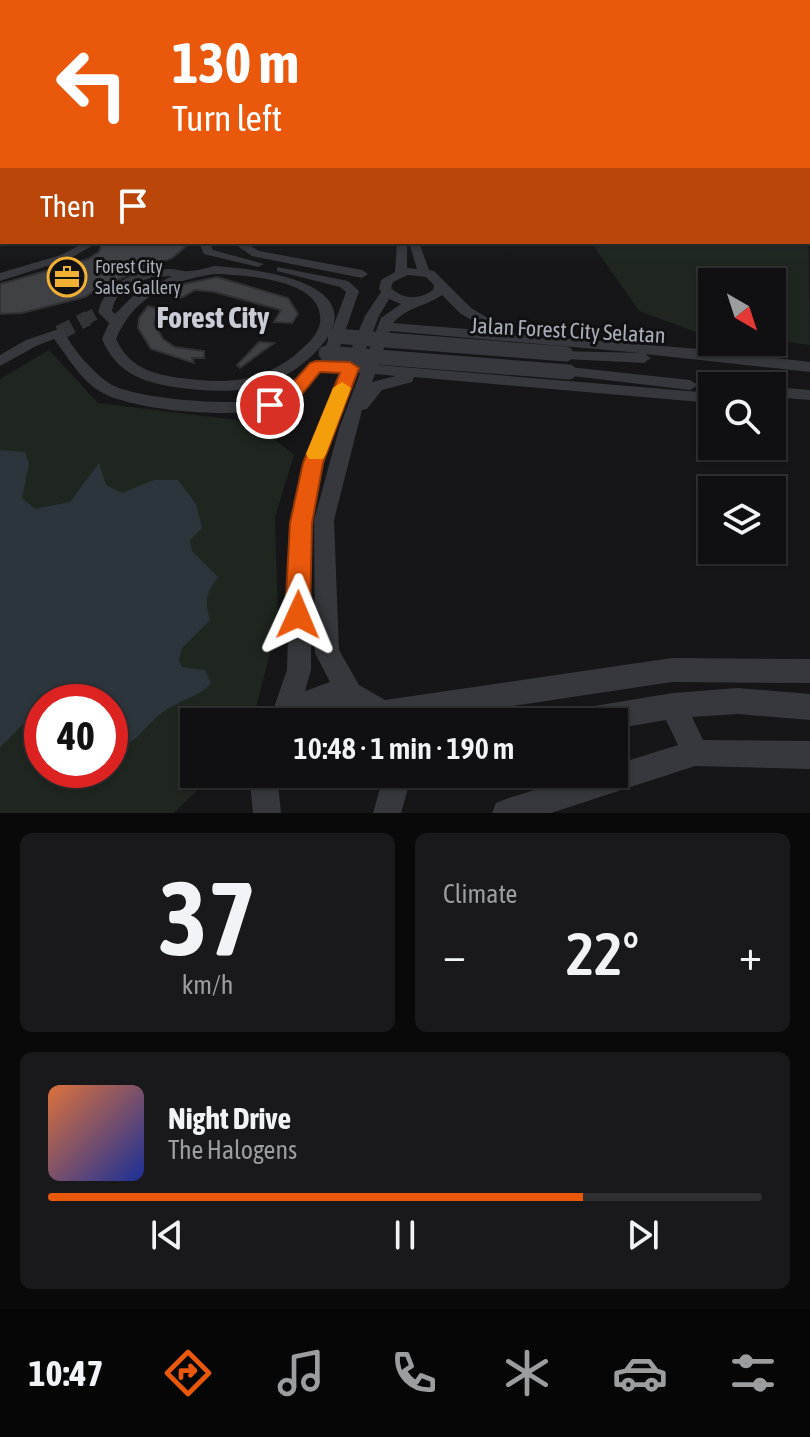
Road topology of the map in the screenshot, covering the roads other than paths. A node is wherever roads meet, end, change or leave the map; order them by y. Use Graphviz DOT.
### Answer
graph roads {
  1 [pos="90,244"];
  2 [pos="205,244"];
  3 [pos="239,244"];
  4 [pos="401,244"];
  5 [pos="415,244"];
  6 [pos="287,247"];
  7 [pos="281,260"];
  8 [pos="424,272"];
  9 [pos="188,274"];
  10 [pos="0,277"];
  11 [pos="130,281"];
  12 [pos="392,281"];
  13 [pos="441,287"];
  14 [pos="147,292"];
  15 [pos="414,301"];
  16 [pos="115,321"];
  17 [pos="385,326"];
  18 [pos="329,336"];
  19 [pos="510,336"];
  20 [pos="698,354"];
  21 [pos="698,355"];
  22 [pos="719,356"];
  23 [pos="321,357"];
  24 [pos="635,357"];
  25 [pos="0,361"];
  26 [pos="810,367"];
  27 [pos="360,368"];
  28 [pos="473,379"];
  29 [pos="640,379"];
  30 [pos="698,385"];
  31 [pos="786,394"];
  32 [pos="808,394"];
  33 [pos="698,397"];
  34 [pos="347,429"];
  35 [pos="810,671"];
  36 [pos="350,693"];
  37 [pos="673,706"];
  38 [pos="810,707"];
  39 [pos="287,708"];
  40 [pos="300,708"];
  41 [pos="375,708"];
  42 [pos="439,708"];
  43 [pos="628,713"];
  44 [pos="695,753"];
  45 [pos="810,755"];
  46 [pos="264,788"];
  47 [pos="397,788"];
  48 [pos="267,813"];
  49 [pos="387,813"];
  50 [pos="506,813"];
  1 -- 10 [label="street"];
  2 -- 23 [label="street"];
  3 -- 7 [label="street"];
  4 -- 12 [label="street"];
  5 -- 8 [label="street"];
  6 -- 7 [label="street"];
  7 -- 12 [label="street"];
  8 -- 12 [label="street"];
  8 -- 13 [label="street"];
  9 -- 11 [label="street"];
  9 -- 14 [label="street"];
  9 -- 18 [label="street"];
  11 -- 14 [label="street"];
  11 -- 16 [label="street"];
  12 -- 15 [label="street"];
  12 -- 27 [label="street"];
  13 -- 15 [label="street"];
  13 -- 19 [label="street"];
  14 -- 16 [label="street"];
  15 -- 17 [label="street"];
  16 -- 23 [label="street"];
  17 -- 19 [label="street"];
  17 -- 27 [label="street"];
  18 -- 23 [label="street"];
  18 -- 24 [label="street, Jalan Forest City Selatan, bridge"];
  19 -- 20 [label="street"];
  21 -- 24 [label="street, Jalan Forest City Selatan"];
  22 -- 26 [label="street, Jalan Forest City Selatan"];
  23 -- 25 [label="street"];
  23 -- 27 [label="street"];
  23 -- 29 [label="street, Jalan Forest City Selatan, bridge"];
  24 -- 29 [label="street"];
  27 -- 28 [label="street"];
  27 -- 34 [label="street"];
  27 -- 39 [label="street"];
  28 -- 33 [label="street"];
  28 -- 34 [label="street"];
  29 -- 30 [label="street, Jalan Forest City Selatan"];
  31 -- 32 [label="street"];
  34 -- 36 [label="street"];
  35 -- 42 [label="street"];
  36 -- 40 [label="street"];
  36 -- 41 [label="street"];
  37 -- 38 [label="street"];
  37 -- 43 [label="street"];
  37 -- 44 [label="street"];
  44 -- 45 [label="street"];
  44 -- 50 [label="street"];
  46 -- 48 [label="street"];
  47 -- 49 [label="street"];
}
